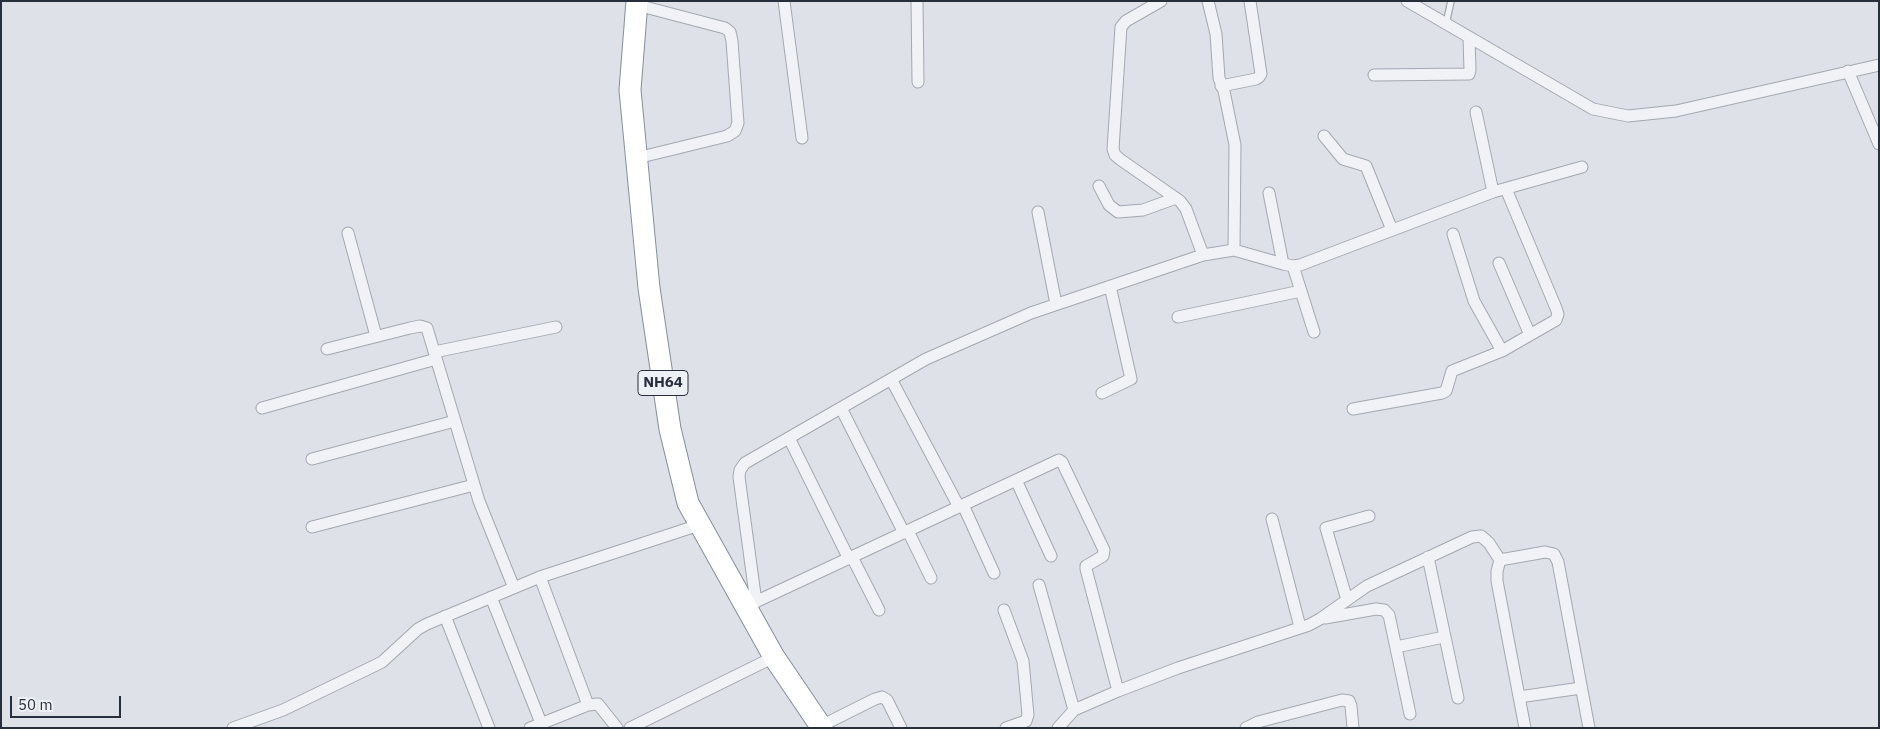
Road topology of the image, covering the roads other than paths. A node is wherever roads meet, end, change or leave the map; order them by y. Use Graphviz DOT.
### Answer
graph roads {
  1 [pos="784,1"];
  2 [pos="917,1"];
  3 [pos="1161,1"];
  4 [pos="1208,1"];
  5 [pos="1250,1"];
  6 [pos="1407,1"];
  7 [pos="1451,1"];
  8 [pos="637,3"];
  9 [pos="1446,24"];
  10 [pos="1469,38"];
  11 [pos="1879,65"];
  12 [pos="1848,71"];
  13 [pos="1374,76"];
  14 [pos="918,82"];
  15 [pos="1221,86"];
  16 [pos="1476,112"];
  17 [pos="1324,136"];
  18 [pos="802,138"];
  19 [pos="1879,144"];
  20 [pos="637,158"];
  21 [pos="1582,167"];
  22 [pos="1099,186"];
  23 [pos="1506,189"];
  24 [pos="1493,192"];
  25 [pos="1269,193"];
  26 [pos="1176,198"];
  27 [pos="1038,212"];
  28 [pos="1392,230"];
  29 [pos="348,233"];
  30 [pos="1453,234"];
  31 [pos="1234,250"];
  32 [pos="1203,255"];
  33 [pos="1499,263"];
  34 [pos="1288,265"];
  35 [pos="1110,286"];
  36 [pos="1301,291"];
  37 [pos="1056,304"];
  38 [pos="1178,317"];
  39 [pos="556,327"];
  40 [pos="1314,332"];
  41 [pos="1530,335"];
  42 [pos="376,336"];
  43 [pos="327,349"];
  44 [pos="1502,351"];
  45 [pos="435,355"];
  46 [pos="891,379"];
  47 [pos="1102,393"];
  48 [pos="262,408"];
  49 [pos="841,408"];
  50 [pos="1353,409"];
  51 [pos="455,421"];
  52 [pos="789,438"];
  53 [pos="312,459"];
  54 [pos="1016,480"];
  55 [pos="474,485"];
  56 [pos="961,506"];
  57 [pos="1369,516"];
  58 [pos="1272,519"];
  59 [pos="699,525"];
  60 [pos="312,527"];
  61 [pos="906,532"];
  62 [pos="1051,556"];
  63 [pos="1428,557"];
  64 [pos="850,558"];
  65 [pos="1500,560"];
  66 [pos="994,572"];
  67 [pos="540,577"];
  68 [pos="931,578"];
  69 [pos="1039,585"];
  70 [pos="514,588"];
  71 [pos="491,598"];
  72 [pos="1347,600"];
  73 [pos="751,604"];
  74 [pos="879,610"];
  75 [pos="1004,610"];
  76 [pos="445,616"];
  77 [pos="1320,619"];
  78 [pos="1300,627"];
  79 [pos="1444,637"];
  80 [pos="1396,647"];
  81 [pos="774,657"];
  82 [pos="1581,688"];
  83 [pos="1118,691"];
  84 [pos="1519,697"];
  85 [pos="1458,698"];
  86 [pos="588,705"];
  87 [pos="1074,710"];
  88 [pos="1410,714"];
  89 [pos="536,726"];
  90 [pos="822,727"];
  91 [pos="233,728"];
  92 [pos="489,728"];
  93 [pos="617,728"];
  94 [pos="630,728"];
  95 [pos="901,728"];
  96 [pos="1006,728"];
  97 [pos="1058,728"];
  98 [pos="1246,728"];
  99 [pos="1353,728"];
  100 [pos="1525,728"];
  101 [pos="1589,728"];
  1 -- 18 [label="street"];
  2 -- 14 [label="street"];
  3 -- 26 [label="street"];
  4 -- 15 [label="street"];
  5 -- 15 [label="street"];
  6 -- 9 [label="street"];
  7 -- 9 [label="lane"];
  8 -- 20 [label="highway, NH64"];
  8 -- 20 [label="street"];
  9 -- 10 [label="street"];
  10 -- 12 [label="street"];
  10 -- 13 [label="street"];
  11 -- 12 [label="street"];
  12 -- 19 [label="street"];
  15 -- 31 [label="street"];
  16 -- 24 [label="street"];
  17 -- 28 [label="street"];
  20 -- 59 [label="highway, NH64"];
  21 -- 23 [label="street"];
  22 -- 26 [label="street"];
  23 -- 24 [label="street"];
  23 -- 41 [label="street"];
  24 -- 28 [label="street"];
  25 -- 34 [label="street"];
  26 -- 32 [label="street"];
  27 -- 37 [label="street"];
  28 -- 34 [label="street"];
  29 -- 42 [label="street"];
  30 -- 44 [label="street"];
  31 -- 32 [label="street"];
  31 -- 34 [label="street"];
  32 -- 35 [label="street"];
  33 -- 41 [label="street"];
  34 -- 36 [label="street"];
  35 -- 37 [label="street"];
  35 -- 47 [label="street"];
  36 -- 38 [label="street"];
  36 -- 40 [label="street"];
  37 -- 46 [label="street"];
  39 -- 45 [label="street"];
  41 -- 44 [label="street"];
  42 -- 43 [label="street"];
  42 -- 45 [label="street"];
  44 -- 50 [label="street"];
  45 -- 48 [label="street"];
  45 -- 51 [label="street"];
  46 -- 49 [label="street"];
  46 -- 56 [label="street"];
  49 -- 52 [label="street"];
  49 -- 61 [label="street"];
  51 -- 53 [label="street"];
  51 -- 55 [label="street"];
  52 -- 64 [label="street"];
  52 -- 73 [label="street"];
  54 -- 56 [label="street"];
  54 -- 62 [label="street"];
  54 -- 83 [label="street"];
  55 -- 60 [label="street"];
  55 -- 70 [label="street"];
  56 -- 61 [label="street"];
  56 -- 66 [label="street"];
  57 -- 72 [label="street"];
  58 -- 78 [label="street"];
  59 -- 67 [label="street"];
  59 -- 73 [label="highway, NH64"];
  61 -- 64 [label="street"];
  61 -- 68 [label="street"];
  63 -- 65 [label="street"];
  63 -- 72 [label="street"];
  63 -- 79 [label="street"];
  64 -- 73 [label="street"];
  64 -- 74 [label="street"];
  65 -- 82 [label="street"];
  65 -- 84 [label="street"];
  67 -- 70 [label="street"];
  67 -- 86 [label="street"];
  69 -- 87 [label="street"];
  70 -- 71 [label="street"];
  71 -- 76 [label="street"];
  71 -- 89 [label="street"];
  72 -- 77 [label="street"];
  73 -- 81 [label="highway, NH64"];
  75 -- 96 [label="street"];
  76 -- 91 [label="street"];
  76 -- 92 [label="street"];
  77 -- 78 [label="street"];
  77 -- 80 [label="street"];
  78 -- 83 [label="street"];
  79 -- 80 [label="street"];
  79 -- 85 [label="street"];
  80 -- 88 [label="street"];
  81 -- 90 [label="highway, NH64"];
  81 -- 94 [label="street"];
  82 -- 84 [label="street"];
  82 -- 101 [label="street"];
  83 -- 87 [label="street"];
  84 -- 100 [label="street"];
  86 -- 89 [label="street"];
  86 -- 93 [label="street"];
  87 -- 97 [label="street"];
  90 -- 95 [label="street"];
  98 -- 99 [label="street"];
}
